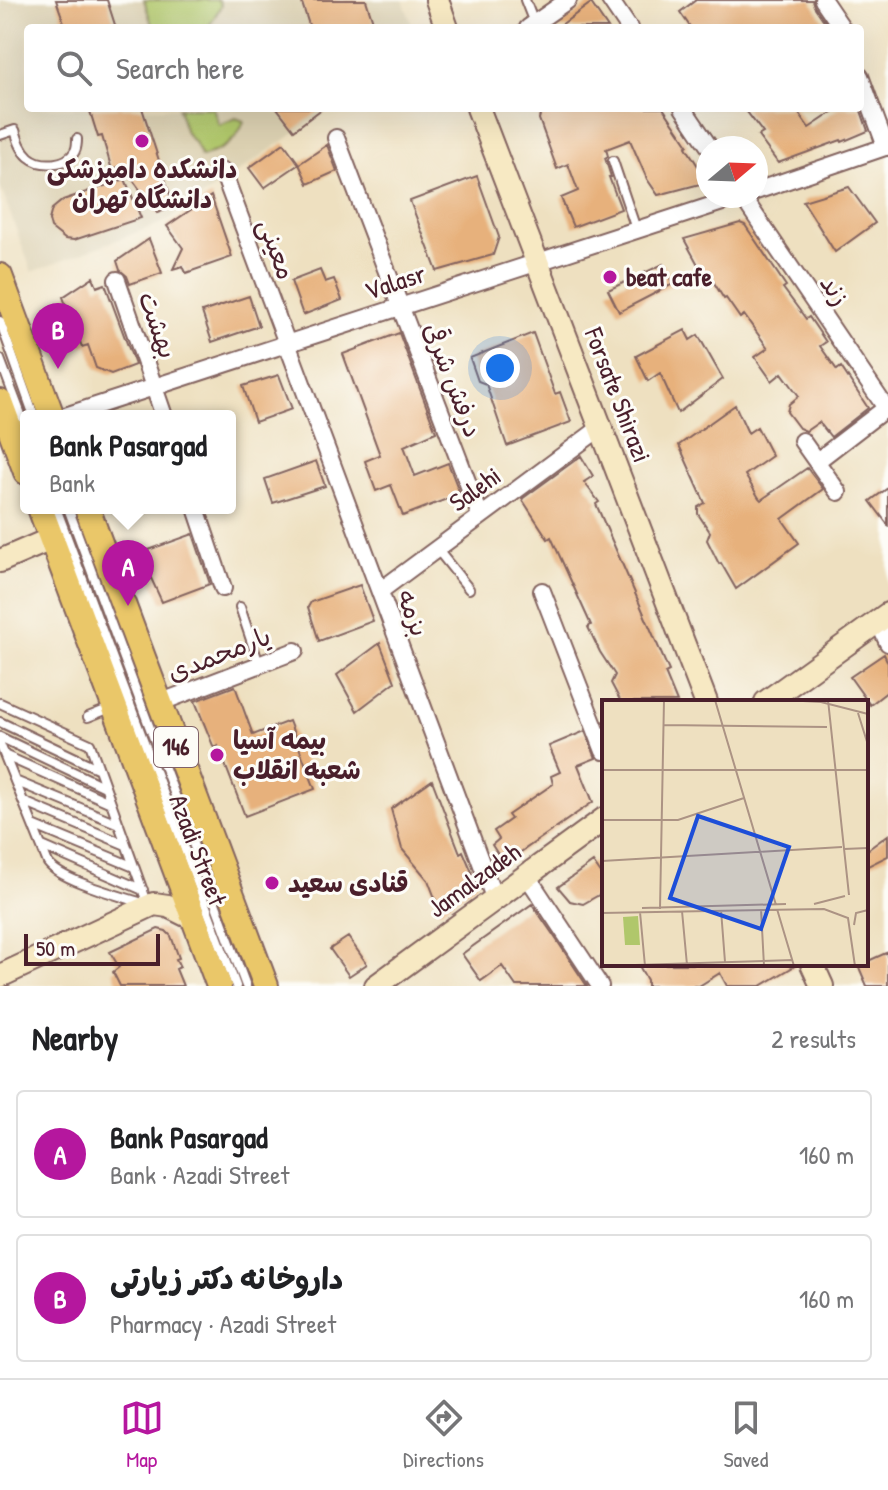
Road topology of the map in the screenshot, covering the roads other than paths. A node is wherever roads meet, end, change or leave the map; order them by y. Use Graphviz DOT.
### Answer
graph roads {
  1 [pos="437,0"];
  2 [pos="525,0"];
  3 [pos="568,0"];
  4 [pos="610,0"];
  5 [pos="823,0"];
  6 [pos="446,24"];
  7 [pos="531,24"];
  8 [pos="534,24"];
  9 [pos="626,24"];
  10 [pos="839,24"];
  11 [pos="864,86"];
  12 [pos="480,112"];
  13 [pos="686,112"];
  14 [pos="0,135"];
  15 [pos="702,136"];
  16 [pos="336,138"];
  17 [pos="77,139"];
  18 [pos="887,146"];
  19 [pos="613,161"];
  20 [pos="223,172"];
  21 [pos="768,187"];
  22 [pos="703,208"];
  23 [pos="750,208"];
  24 [pos="636,229"];
  25 [pos="536,262"];
  26 [pos="0,276"];
  27 [pos="117,280"];
  28 [pos="399,306"];
  29 [pos="0,321"];
  30 [pos="287,343"];
  31 [pos="0,359"];
  32 [pos="154,387"];
  33 [pos="0,402"];
  34 [pos="32,410"];
  35 [pos="50,410"];
  36 [pos="83,410"];
  37 [pos="162,410"];
  38 [pos="887,410"];
  39 [pos="20,412"];
  40 [pos="600,428"];
  41 [pos="802,441"];
  42 [pos="20,456"];
  43 [pos="817,461"];
  44 [pos="838,492"];
  45 [pos="42,514"];
  46 [pos="58,514"];
  47 [pos="70,514"];
  48 [pos="89,514"];
  49 [pos="198,514"];
  50 [pos="480,515"];
  51 [pos="51,539"];
  52 [pos="436,548"];
  53 [pos="0,561"];
  54 [pos="223,588"];
  55 [pos="469,589"];
  56 [pos="380,591"];
  57 [pos="542,591"];
  58 [pos="240,607"];
  59 [pos="883,618"];
  60 [pos="888,643"];
  61 [pos="295,651"];
  62 [pos="259,664"];
  63 [pos="705,700"];
  64 [pos="769,700"];
  65 [pos="0,703"];
  66 [pos="159,703"];
  67 [pos="114,707"];
  68 [pos="88,717"];
  69 [pos="0,722"];
  70 [pos="0,737"];
  71 [pos="0,744"];
  72 [pos="602,746"];
  73 [pos="5,756"];
  74 [pos="99,769"];
  75 [pos="15,781"];
  76 [pos="105,787"];
  77 [pos="24,802"];
  78 [pos="111,803"];
  79 [pos="602,820"];
  80 [pos="119,824"];
  81 [pos="33,825"];
  82 [pos="127,845"];
  83 [pos="42,846"];
  84 [pos="134,867"];
  85 [pos="527,876"];
  86 [pos="146,898"];
  87 [pos="495,900"];
  88 [pos="194,919"];
  89 [pos="813,966"];
  90 [pos="7,978"];
  91 [pos="219,986"];
  92 [pos="236,986"];
  93 [pos="246,986"];
  94 [pos="266,986"];
  95 [pos="376,986"];
  96 [pos="600,986"];
  97 [pos="822,986"];
  1 -- 6 [label="street"];
  2 -- 7 [label="lane"];
  3 -- 8 [label="street"];
  4 -- 9 [label="street"];
  5 -- 10 [label="street"];
  11 -- 18 [label="street"];
  12 -- 25 [label="street, Forsate Shirazi"];
  13 -- 15 [label="street"];
  14 -- 17 [label="lane"];
  16 -- 28 [label="street, درفش شرقی"];
  18 -- 21 [label="street"];
  19 -- 24 [label="lane"];
  20 -- 30 [label="street, معینی"];
  22 -- 24 [label="street, Valasr"];
  23 -- 38 [label="street, زند"];
  24 -- 25 [label="street, Valasr"];
  25 -- 28 [label="street, Valasr"];
  25 -- 40 [label="street, Forsate Shirazi"];
  26 -- 35 [label="main road"];
  27 -- 32 [label="street, بهشت"];
  28 -- 30 [label="street, Valasr"];
  28 -- 50 [label="street, درفش شرقی"];
  29 -- 34 [label="lane"];
  30 -- 32 [label="street, Valasr"];
  30 -- 56 [label="street, بزمه"];
  31 -- 39 [label="lane"];
  32 -- 36 [label="street, Valasr"];
  32 -- 37 [label="street, بهشت"];
  33 -- 42 [label="main road"];
  38 -- 43 [label="street"];
  40 -- 50 [label="street, Salehi"];
  40 -- 63 [label="street, Forsate Shirazi"];
  41 -- 43 [label="street"];
  43 -- 44 [label="street"];
  45 -- 51 [label="main road, Azadi Street / 146"];
  46 -- 92 [label="lane"];
  47 -- 93 [label="lane"];
  48 -- 66 [label="main road, Azadi Street / 146"];
  49 -- 54 [label="street"];
  50 -- 52 [label="street, Salehi"];
  51 -- 53 [label="street"];
  51 -- 67 [label="main road, Azadi Street / 146"];
  52 -- 55 [label="lane"];
  52 -- 56 [label="street, Salehi"];
  56 -- 87 [label="street, بزمه"];
  57 -- 72 [label="street"];
  58 -- 62 [label="lane"];
  59 -- 60 [label="street"];
  59 -- 64 [label="street"];
  61 -- 62 [label="street, یارمحمدی"];
  62 -- 66 [label="street, یارمحمدی"];
  65 -- 74 [label="lane"];
  66 -- 94 [label="main road, Azadi Street / 146"];
  67 -- 68 [label="lane"];
  67 -- 88 [label="main road, Azadi Street / 146"];
  69 -- 74 [label="lane"];
  70 -- 76 [label="lane"];
  71 -- 73 [label="lane"];
  73 -- 75 [label="lane"];
  73 -- 78 [label="lane"];
  74 -- 76 [label="lane"];
  75 -- 77 [label="lane"];
  75 -- 80 [label="lane"];
  76 -- 78 [label="lane"];
  77 -- 81 [label="lane"];
  77 -- 82 [label="lane"];
  78 -- 80 [label="lane"];
  79 -- 85 [label="street, Jamalzadeh"];
  80 -- 82 [label="lane"];
  81 -- 83 [label="lane"];
  81 -- 84 [label="lane"];
  82 -- 84 [label="lane"];
  83 -- 86 [label="lane"];
  83 -- 86 [label="lane"];
  84 -- 86 [label="lane"];
  85 -- 87 [label="street, Jamalzadeh"];
  85 -- 96 [label="street"];
  86 -- 88 [label="street"];
  86 -- 90 [label="street"];
  87 -- 95 [label="street, Jamalzadeh"];
  88 -- 91 [label="main road, Azadi Street / 146"];
  89 -- 97 [label="street"];
}
